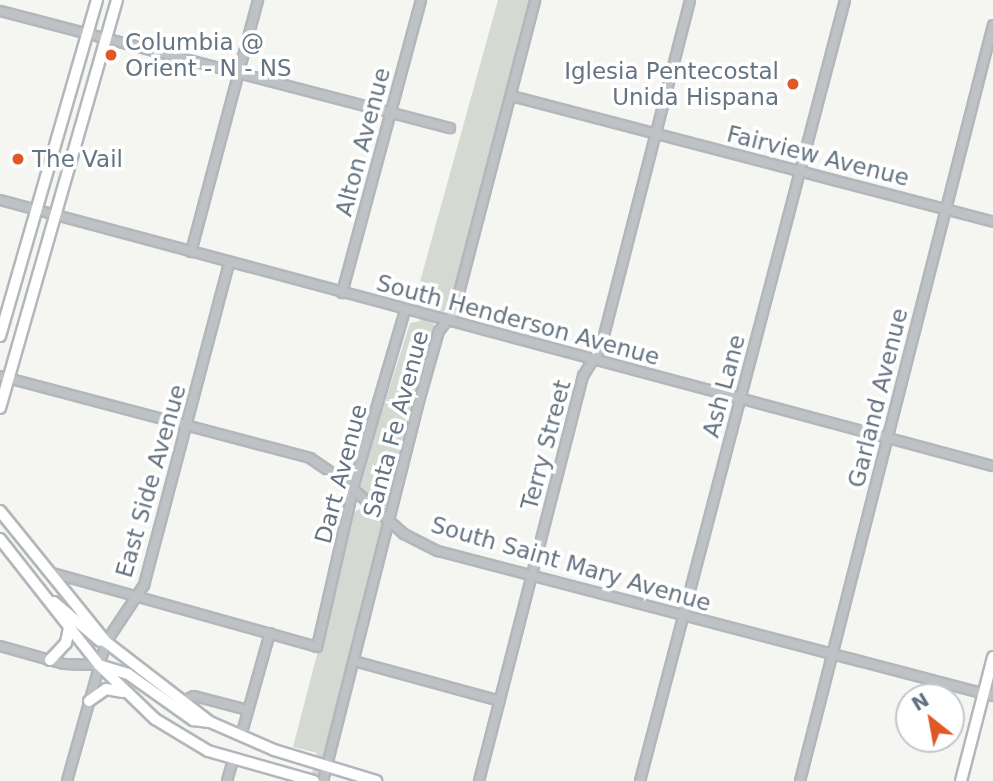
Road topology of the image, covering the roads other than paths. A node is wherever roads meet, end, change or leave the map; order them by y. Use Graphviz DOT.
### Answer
graph roads {
  1 [pos="97,0"];
  2 [pos="117,0"];
  3 [pos="258,0"];
  4 [pos="421,0"];
  5 [pos="535,0"];
  6 [pos="690,0"];
  7 [pos="845,0"];
  8 [pos="0,11"];
  9 [pos="993,25"];
  10 [pos="88,35"];
  11 [pos="107,40"];
  12 [pos="239,72"];
  13 [pos="511,96"];
  14 [pos="392,113"];
  15 [pos="450,128"];
  16 [pos="655,135"];
  17 [pos="801,172"];
  18 [pos="0,200"];
  19 [pos="33,209"];
  20 [pos="946,209"];
  21 [pos="52,213"];
  22 [pos="993,222"];
  23 [pos="191,252"];
  24 [pos="229,263"];
  25 [pos="342,293"];
  26 [pos="405,311"];
  27 [pos="446,322"];
  28 [pos="0,336"];
  29 [pos="595,359"];
  30 [pos="4,377"];
  31 [pos="741,400"];
  32 [pos="0,408"];
  33 [pos="188,424"];
  34 [pos="888,439"];
  35 [pos="993,466"];
  36 [pos="355,492"];
  37 [pos="0,511"];
  38 [pos="389,522"];
  39 [pos="0,539"];
  40 [pos="5,548"];
  41 [pos="48,572"];
  42 [pos="532,576"];
  43 [pos="138,595"];
  44 [pos="48,600"];
  45 [pos="683,616"];
  46 [pos="69,628"];
  47 [pos="270,633"];
  48 [pos="106,642"];
  49 [pos="0,646"];
  50 [pos="833,655"];
  51 [pos="993,657"];
  52 [pos="50,660"];
  53 [pos="355,661"];
  54 [pos="99,665"];
  55 [pos="126,693"];
  56 [pos="988,695"];
  57 [pos="89,701"];
  58 [pos="500,701"];
  59 [pos="182,702"];
  60 [pos="247,710"];
  61 [pos="210,722"];
  62 [pos="240,736"];
  63 [pos="233,760"];
  64 [pos="327,768"];
  65 [pos="67,781"];
  66 [pos="227,781"];
  67 [pos="314,781"];
  68 [pos="323,781"];
  69 [pos="376,781"];
  70 [pos="479,781"];
  71 [pos="639,781"];
  72 [pos="800,781"];
  73 [pos="961,781"];
  1 -- 10 [label="main road"];
  2 -- 11 [label="main road"];
  3 -- 12 [label="street"];
  4 -- 14 [label="street, Alton Avenue"];
  5 -- 13 [label="street, Santa Fe Avenue"];
  6 -- 16 [label="street, Terry Street"];
  7 -- 17 [label="street, Ash Lane"];
  8 -- 10 [label="street"];
  9 -- 20 [label="street, Garland Avenue"];
  10 -- 11 [label="street"];
  10 -- 19 [label="main road"];
  11 -- 12 [label="street"];
  11 -- 21 [label="main road"];
  12 -- 14 [label="street"];
  12 -- 23 [label="street"];
  13 -- 16 [label="street, Fairview Avenue"];
  13 -- 27 [label="street, Santa Fe Avenue"];
  14 -- 15 [label="street"];
  14 -- 25 [label="street, Alton Avenue"];
  16 -- 17 [label="street, Fairview Avenue"];
  16 -- 29 [label="street, Terry Street"];
  17 -- 20 [label="street, Fairview Avenue"];
  17 -- 31 [label="street, Ash Lane"];
  18 -- 19 [label="street, South Henderson Avenue"];
  19 -- 21 [label="street, South Henderson Avenue"];
  19 -- 28 [label="main road"];
  20 -- 22 [label="street, Fairview Avenue"];
  20 -- 34 [label="street, Garland Avenue"];
  21 -- 23 [label="street, South Henderson Avenue"];
  21 -- 30 [label="main road"];
  23 -- 24 [label="street, South Henderson Avenue"];
  24 -- 25 [label="street, South Henderson Avenue"];
  24 -- 33 [label="street, East Side Avenue"];
  25 -- 26 [label="street, South Henderson Avenue"];
  26 -- 27 [label="street, South Henderson Avenue"];
  26 -- 36 [label="street, Dart Avenue"];
  27 -- 29 [label="street, South Henderson Avenue"];
  27 -- 38 [label="street, Santa Fe Avenue"];
  29 -- 31 [label="street, South Henderson Avenue"];
  29 -- 42 [label="street, Terry Street"];
  30 -- 32 [label="main road"];
  30 -- 33 [label="street, South Saint Mary Avenue"];
  31 -- 34 [label="street, South Henderson Avenue"];
  31 -- 45 [label="street, Ash Lane"];
  33 -- 36 [label="street, South Saint Mary Avenue"];
  33 -- 43 [label="street, East Side Avenue"];
  34 -- 35 [label="street, South Henderson Avenue"];
  34 -- 50 [label="street, Garland Avenue"];
  36 -- 38 [label="street, South Saint Mary Avenue"];
  36 -- 47 [label="street, Dart Avenue"];
  37 -- 41 [label="main road"];
  38 -- 42 [label="street, South Saint Mary Avenue"];
  38 -- 53 [label="street, Santa Fe Avenue"];
  39 -- 40 [label="main road"];
  40 -- 44 [label="main road"];
  41 -- 43 [label="street"];
  41 -- 48 [label="main road"];
  42 -- 45 [label="street, South Saint Mary Avenue"];
  42 -- 58 [label="street, Terry Street"];
  43 -- 47 [label="street"];
  43 -- 48 [label="street, East Side Avenue"];
  44 -- 46 [label="main road"];
  44 -- 48 [label="main road"];
  45 -- 50 [label="street, South Saint Mary Avenue"];
  45 -- 71 [label="street, Ash Lane"];
  46 -- 52 [label="main road"];
  46 -- 54 [label="main road"];
  47 -- 60 [label="street"];
  48 -- 54 [label="street, East Side Avenue"];
  48 -- 59 [label="main road"];
  49 -- 52 [label="street"];
  50 -- 56 [label="street, South Saint Mary Avenue"];
  50 -- 72 [label="street, Garland Avenue"];
  51 -- 56 [label="main road"];
  52 -- 54 [label="street"];
  53 -- 58 [label="street"];
  53 -- 64 [label="street, Santa Fe Avenue"];
  54 -- 55 [label="main road"];
  54 -- 57 [label="street, East Side Avenue"];
  54 -- 61 [label="main road"];
  55 -- 57 [label="main road"];
  55 -- 63 [label="main road"];
  56 -- 73 [label="main road"];
  57 -- 65 [label="street, East Side Avenue"];
  58 -- 70 [label="street, Terry Street"];
  59 -- 60 [label="street"];
  59 -- 61 [label="main road"];
  60 -- 62 [label="street"];
  61 -- 62 [label="main road"];
  62 -- 64 [label="main road"];
  63 -- 66 [label="street"];
  63 -- 67 [label="main road"];
  64 -- 68 [label="street, Santa Fe Avenue"];
  64 -- 69 [label="main road"];
}
